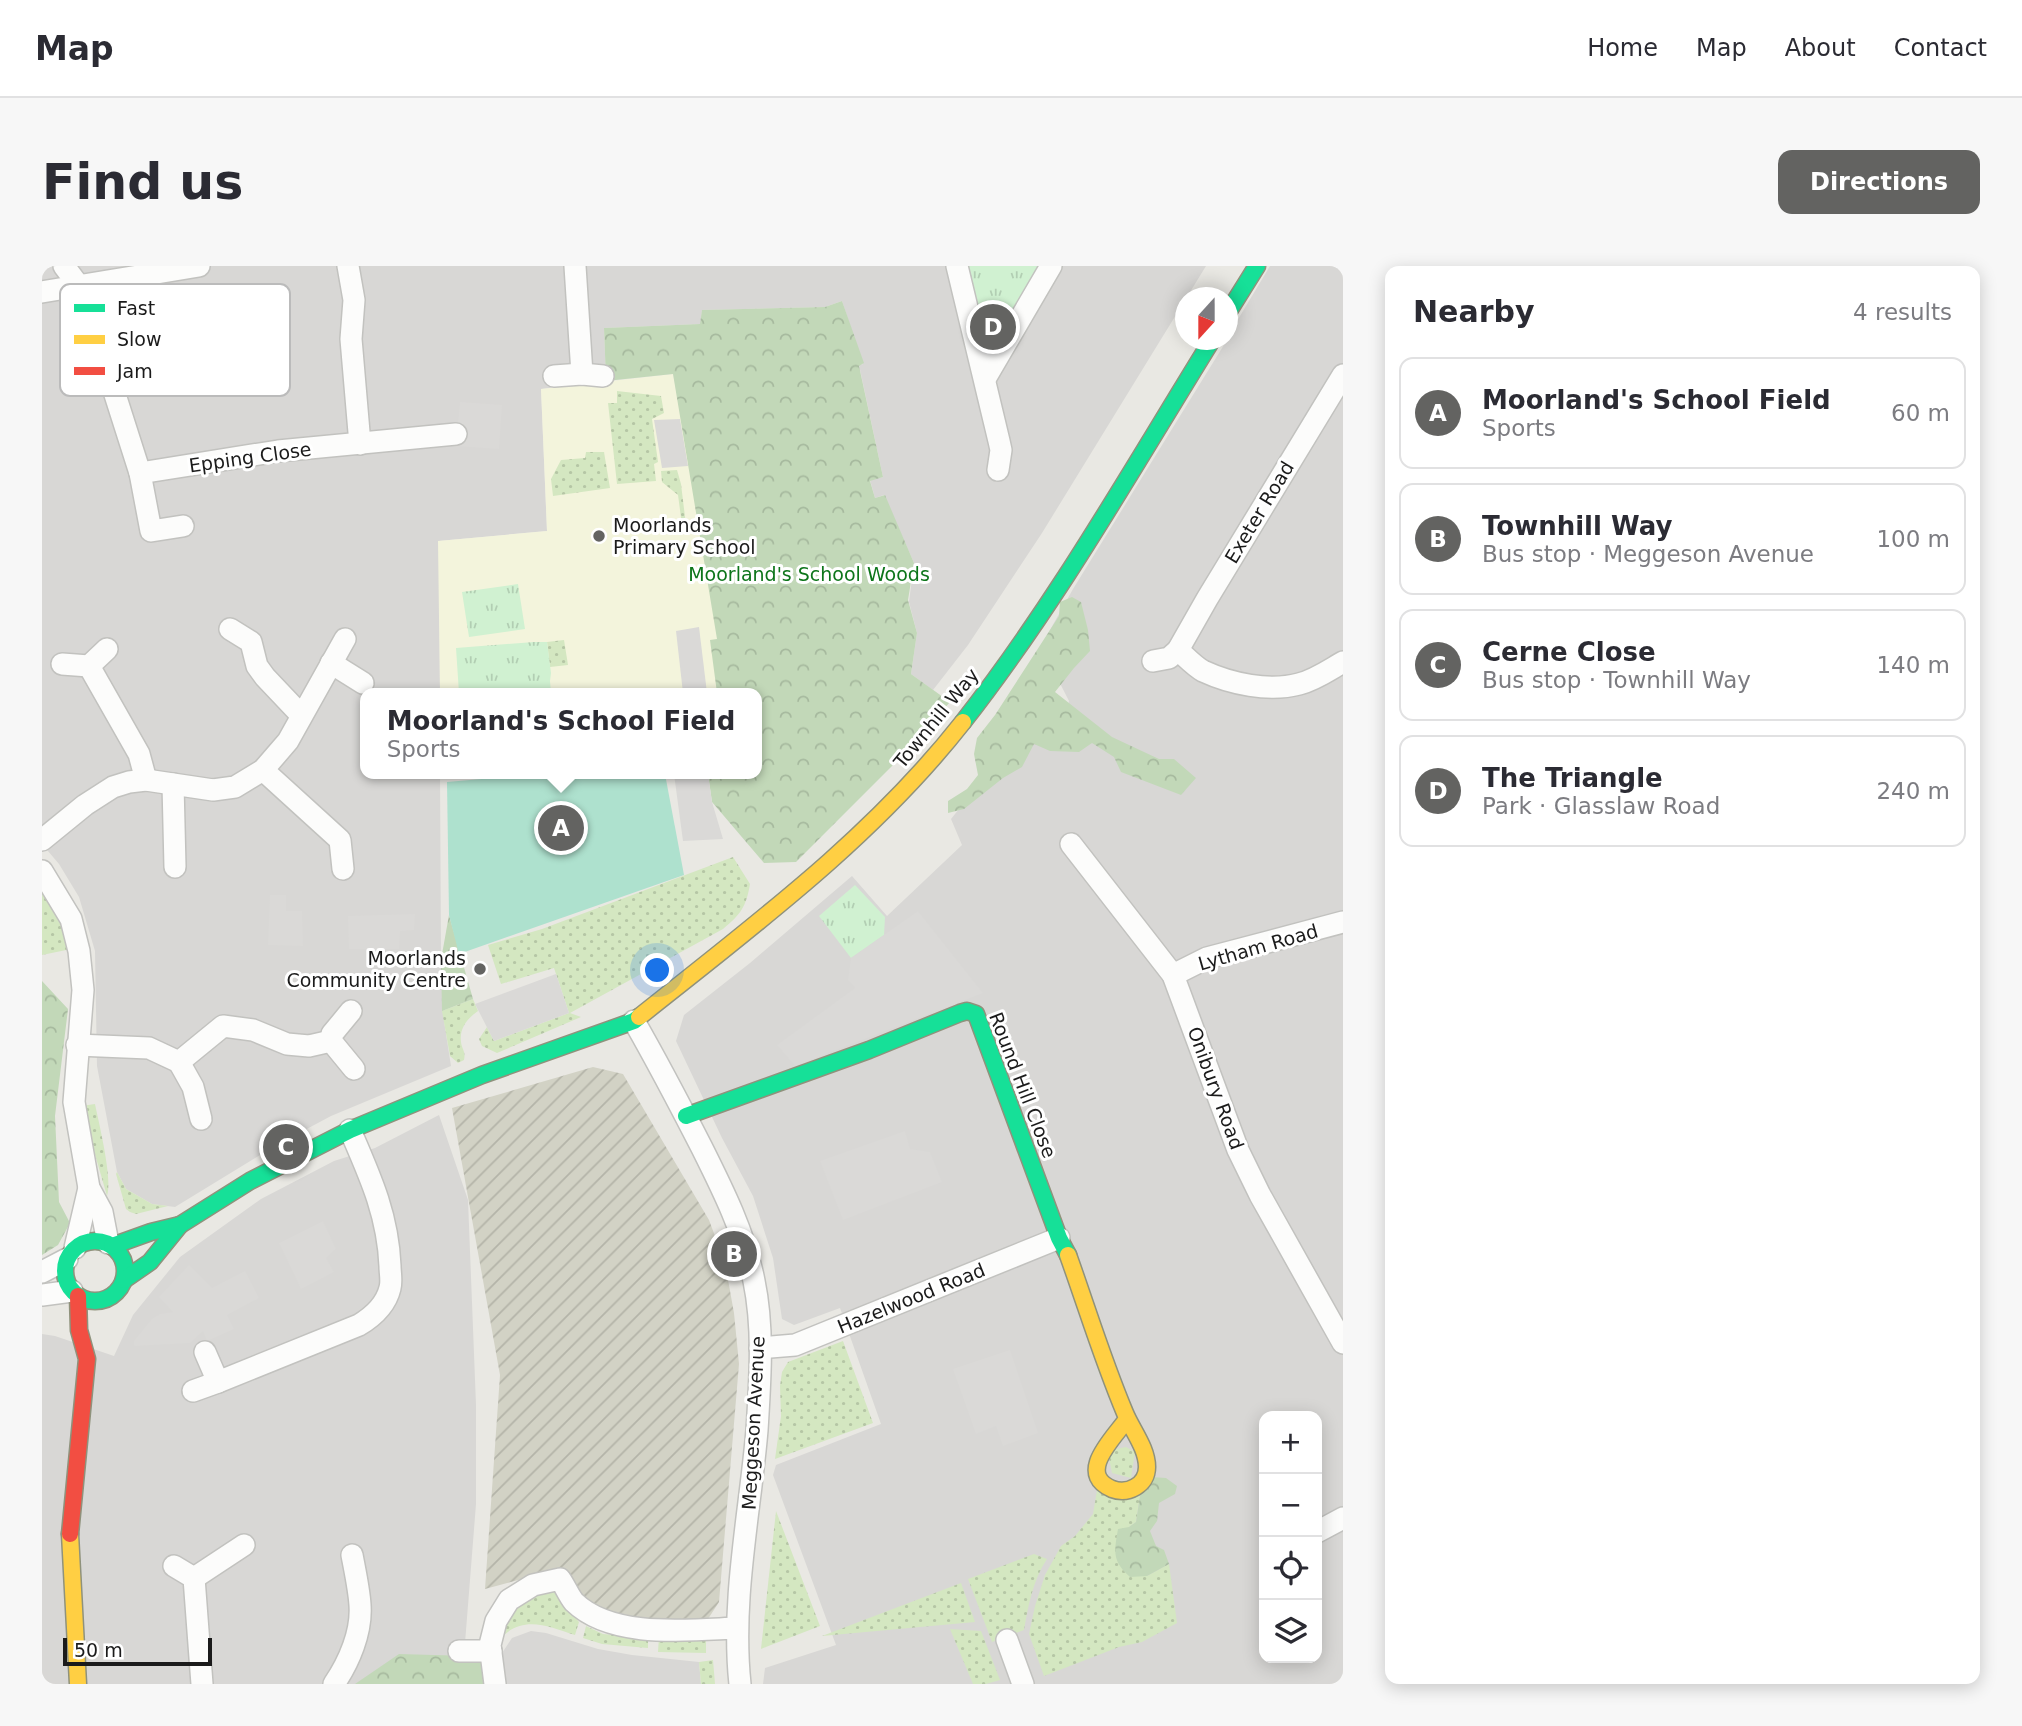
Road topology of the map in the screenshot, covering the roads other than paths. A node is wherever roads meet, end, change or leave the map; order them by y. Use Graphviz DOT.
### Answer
graph roads {
  1 [pos="64,266"];
  2 [pos="199,266"];
  3 [pos="348,266"];
  4 [pos="575,266"];
  5 [pos="957,266"];
  6 [pos="1051,266"];
  7 [pos="1257,266"];
  8 [pos="78,284"];
  9 [pos="91,284"];
  10 [pos="60,289"];
  11 [pos="42,292"];
  12 [pos="1238,296"];
  13 [pos="1206,350"];
  14 [pos="1343,375"];
  15 [pos="554,376"];
  16 [pos="985,379"];
  17 [pos="115,396"];
  18 [pos="456,434"];
  19 [pos="360,444"];
  20 [pos="998,470"];
  21 [pos="140,473"];
  22 [pos="183,526"];
  23 [pos="230,629"];
  24 [pos="345,639"];
  25 [pos="107,649"];
  26 [pos="1178,650"];
  27 [pos="1153,661"];
  28 [pos="1343,662"];
  29 [pos="331,663"];
  30 [pos="62,664"];
  31 [pos="89,666"];
  32 [pos="363,684"];
  33 [pos="301,715"];
  34 [pos="263,770"];
  35 [pos="146,780"];
  36 [pos="173,783"];
  37 [pos="42,840"];
  38 [pos="1071,844"];
  39 [pos="174,867"];
  40 [pos="343,869"];
  41 [pos="42,871"];
  42 [pos="1341,927"];
  43 [pos="1173,975"];
  44 [pos="351,1011"];
  45 [pos="635,1021"];
  46 [pos="331,1041"];
  47 [pos="77,1045"];
  48 [pos="178,1062"];
  49 [pos="354,1069"];
  50 [pos="686,1116"];
  51 [pos="201,1119"];
  52 [pos="350,1130"];
  53 [pos="89,1188"];
  54 [pos="180,1225"];
  55 [pos="1059,1238"];
  56 [pos="110,1245"];
  57 [pos="71,1254"];
  58 [pos="42,1272"];
  59 [pos="124,1280"];
  60 [pos="42,1294"];
  61 [pos="75,1294"];
  62 [pos="114,1295"];
  63 [pos="105,1320"];
  64 [pos="96,1341"];
  65 [pos="1343,1343"];
  66 [pos="760,1348"];
  67 [pos="205,1352"];
  68 [pos="87,1359"];
  69 [pos="218,1381"];
  70 [pos="194,1391"];
  71 [pos="1127,1419"];
  72 [pos="1343,1518"];
  73 [pos="1322,1529"];
  74 [pos="244,1545"];
  75 [pos="352,1555"];
  76 [pos="174,1566"];
  77 [pos="194,1578"];
  78 [pos="737,1628"];
  79 [pos="1007,1640"];
  80 [pos="459,1651"];
  81 [pos="491,1651"];
  82 [pos="78,1684"];
  83 [pos="202,1684"];
  84 [pos="334,1684"];
  85 [pos="495,1684"];
  86 [pos="740,1684"];
  87 [pos="1023,1684"];
  1 -- 8 [label="street"];
  2 -- 9 [label="street"];
  3 -- 19 [label="street"];
  4 -- 15 [label="street"];
  5 -- 16 [label="street"];
  6 -- 16 [label="street"];
  7 -- 12 [label="street"];
  10 -- 11 [label="street"];
  13 -- 45 [label="street, Townhill Way"];
  14 -- 26 [label="street, Exeter Road"];
  16 -- 20 [label="street"];
  17 -- 21 [label="street"];
  18 -- 19 [label="street, Epping Close"];
  19 -- 21 [label="street, Epping Close"];
  21 -- 22 [label="street"];
  23 -- 33 [label="street"];
  24 -- 29 [label="street"];
  25 -- 31 [label="street"];
  26 -- 27 [label="street"];
  26 -- 28 [label="street"];
  29 -- 32 [label="street"];
  29 -- 33 [label="street"];
  30 -- 31 [label="street"];
  31 -- 35 [label="street"];
  33 -- 34 [label="street"];
  34 -- 36 [label="street"];
  34 -- 40 [label="street"];
  35 -- 36 [label="street"];
  35 -- 37 [label="street"];
  36 -- 39 [label="street"];
  38 -- 43 [label="street, Onibury Road"];
  41 -- 47 [label="street"];
  42 -- 43 [label="street, Lytham Road"];
  43 -- 65 [label="street, Onibury Road"];
  44 -- 46 [label="street"];
  45 -- 50 [label="street, Meggeson Avenue"];
  45 -- 52 [label="street, Townhill Way"];
  46 -- 48 [label="street"];
  46 -- 49 [label="street"];
  47 -- 48 [label="street"];
  47 -- 53 [label="street"];
  48 -- 51 [label="street"];
  50 -- 55 [label="street, Round Hill Close"];
  50 -- 66 [label="street, Meggeson Avenue"];
  52 -- 54 [label="street, Townhill Way"];
  52 -- 69 [label="street"];
  53 -- 56 [label="street"];
  53 -- 57 [label="street"];
  54 -- 56 [label="street, Townhill Way"];
  54 -- 59 [label="street, Townhill Way"];
  55 -- 66 [label="street, Hazelwood Road"];
  55 -- 71 [label="street, Round Hill Close"];
  56 -- 57 [label="street"];
  56 -- 59 [label="street"];
  57 -- 58 [label="street"];
  57 -- 61 [label="street"];
  59 -- 62 [label="street"];
  60 -- 61 [label="street"];
  61 -- 62 [label="street"];
  61 -- 68 [label="street"];
  62 -- 63 [label="street"];
  64 -- 68 [label="street"];
  66 -- 78 [label="street, Meggeson Avenue"];
  67 -- 69 [label="street"];
  68 -- 82 [label="street"];
  69 -- 70 [label="street"];
  72 -- 73 [label="street"];
  74 -- 77 [label="street"];
  75 -- 84 [label="street"];
  76 -- 77 [label="street"];
  77 -- 83 [label="street"];
  78 -- 81 [label="street"];
  78 -- 86 [label="street, Meggeson Avenue"];
  79 -- 87 [label="street"];
  80 -- 81 [label="street"];
  81 -- 85 [label="street"];
}
